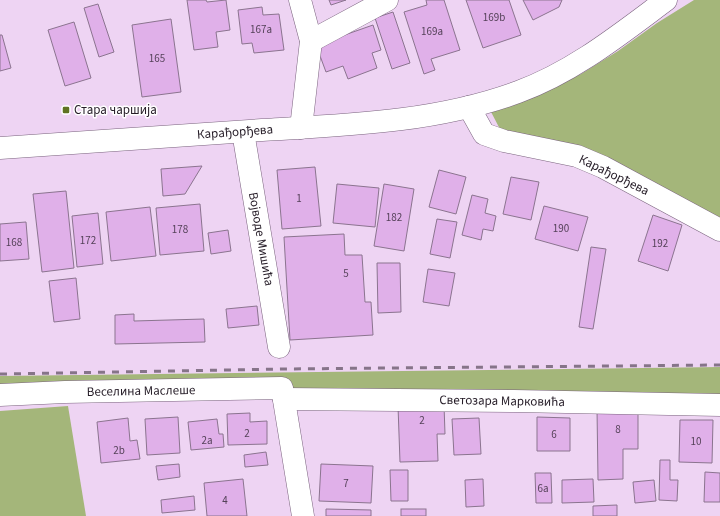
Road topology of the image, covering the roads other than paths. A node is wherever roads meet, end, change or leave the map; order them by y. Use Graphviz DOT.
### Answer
graph roads {
  1 [pos="300,0"];
  2 [pos="387,0"];
  3 [pos="666,0"];
  4 [pos="311,41"];
  5 [pos="470,107"];
  6 [pos="301,128"];
  7 [pos="243,132"];
  8 [pos="0,148"];
  9 [pos="720,230"];
  10 [pos="279,347"];
  11 [pos="283,394"];
  12 [pos="0,395"];
  13 [pos="720,405"];
  14 [pos="303,516"];
  1 -- 4 [label="street"];
  2 -- 4 [label="street"];
  3 -- 5 [label="street, Карађорђева"];
  4 -- 6 [label="street"];
  5 -- 6 [label="street, Карађорђева"];
  5 -- 9 [label="street, Карађорђева"];
  6 -- 7 [label="street, Карађорђева"];
  7 -- 8 [label="street, Карађорђева"];
  7 -- 10 [label="street, Војводе Мишића"];
  11 -- 12 [label="street, Веселина Маслеше"];
  11 -- 13 [label="street, Светозара Марковића"];
  11 -- 14 [label="street"];
}
